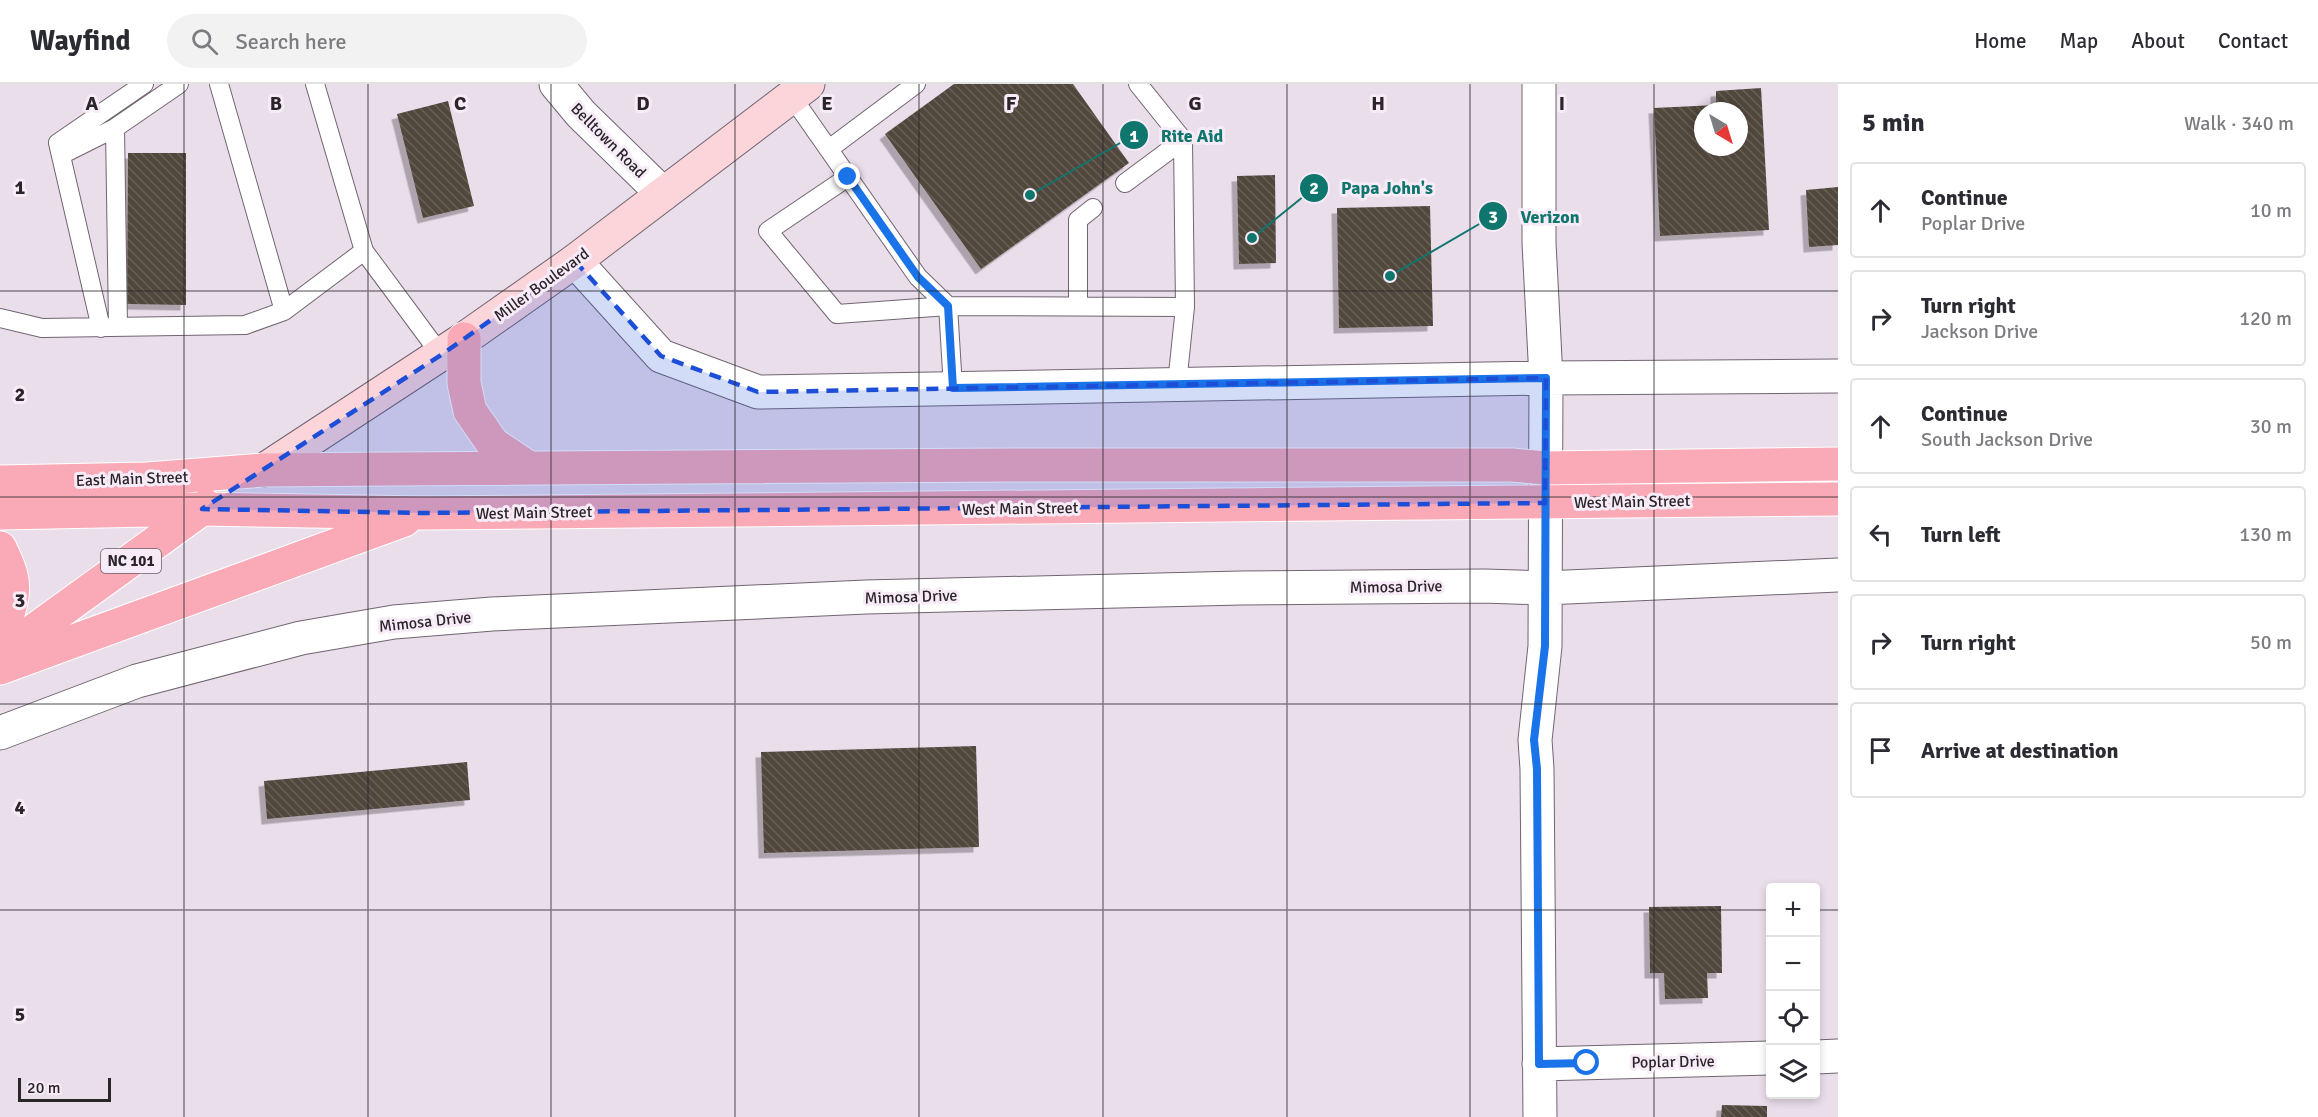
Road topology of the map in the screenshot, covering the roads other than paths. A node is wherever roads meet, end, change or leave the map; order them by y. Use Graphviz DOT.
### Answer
graph roads {
  1 [pos="144,84"];
  2 [pos="179,84"];
  3 [pos="219,84"];
  4 [pos="315,84"];
  5 [pos="556,84"];
  6 [pos="916,84"];
  7 [pos="1138,84"];
  8 [pos="1539,84"];
  9 [pos="800,90"];
  10 [pos="116,128"];
  11 [pos="1183,140"];
  12 [pos="829,149"];
  13 [pos="61,155"];
  14 [pos="848,177"];
  15 [pos="1125,183"];
  16 [pos="663,194"];
  17 [pos="1093,208"];
  18 [pos="364,251"];
  19 [pos="575,261"];
  20 [pos="948,306"];
  21 [pos="1078,306"];
  22 [pos="1185,307"];
  23 [pos="284,311"];
  24 [pos="0,318"];
  25 [pos="110,327"];
  26 [pos="453,347"];
  27 [pos="1838,376"];
  28 [pos="1546,378"];
  29 [pos="1177,384"];
  30 [pos="953,388"];
  31 [pos="1838,464"];
  32 [pos="529,468"];
  33 [pos="1545,468"];
  34 [pos="264,470"];
  35 [pos="0,482"];
  36 [pos="1838,499"];
  37 [pos="1545,503"];
  38 [pos="202,509"];
  39 [pos="0,513"];
  40 [pos="423,513"];
  41 [pos="0,548"];
  42 [pos="1838,575"];
  43 [pos="1545,588"];
  44 [pos="0,630"];
  45 [pos="0,655"];
  46 [pos="0,668"];
  47 [pos="0,734"];
  48 [pos="1838,1056"];
  49 [pos="1820,1057"];
  50 [pos="1766,1058"];
  51 [pos="1539,1064"];
  52 [pos="1540,1117"];
  1 -- 13 [label="lane"];
  2 -- 10 [label="lane"];
  3 -- 23 [label="lane"];
  4 -- 18 [label="lane"];
  5 -- 16 [label="street, Belltown Road"];
  6 -- 12 [label="lane"];
  7 -- 11 [label="lane"];
  8 -- 28 [label="street"];
  9 -- 12 [label="lane"];
  9 -- 16 [label="street, Miller Boulevard"];
  10 -- 13 [label="lane"];
  10 -- 25 [label="lane"];
  11 -- 15 [label="lane"];
  11 -- 22 [label="lane"];
  12 -- 14 [label="lane"];
  13 -- 25 [label="lane"];
  14 -- 20 [label="lane"];
  14 -- 20 [label="lane"];
  16 -- 19 [label="street, Miller Boulevard"];
  17 -- 21 [label="lane"];
  18 -- 23 [label="lane"];
  18 -- 26 [label="lane"];
  19 -- 26 [label="street, Miller Boulevard"];
  19 -- 30 [label="street"];
  20 -- 21 [label="lane"];
  20 -- 30 [label="lane"];
  21 -- 22 [label="lane"];
  22 -- 29 [label="lane"];
  23 -- 25 [label="lane"];
  24 -- 25 [label="lane"];
  26 -- 32 [label="main road"];
  26 -- 34 [label="street, Miller Boulevard"];
  27 -- 28 [label="street"];
  28 -- 29 [label="street"];
  28 -- 33 [label="street"];
  29 -- 30 [label="street"];
  31 -- 33 [label="main road, West Main Street"];
  32 -- 33 [label="main road, West Main Street"];
  32 -- 34 [label="main road, West Main Street"];
  33 -- 37 [label="street"];
  34 -- 35 [label="main road, East Main Street"];
  34 -- 38 [label="main road, NC 101"];
  36 -- 37 [label="main road, West Main Street"];
  37 -- 40 [label="main road, West Main Street"];
  37 -- 43 [label="street"];
  38 -- 39 [label="main road, East Main Street"];
  38 -- 40 [label="main road, West Main Street"];
  38 -- 45 [label="main road, NC 101"];
  40 -- 46 [label="main road"];
  41 -- 44 [label="main road"];
  42 -- 43 [label="street, Mimosa Drive"];
  43 -- 47 [label="street, Mimosa Drive"];
  43 -- 51 [label="street"];
  48 -- 49 [label="street"];
  50 -- 51 [label="street, Poplar Drive"];
  51 -- 52 [label="street"];
}
